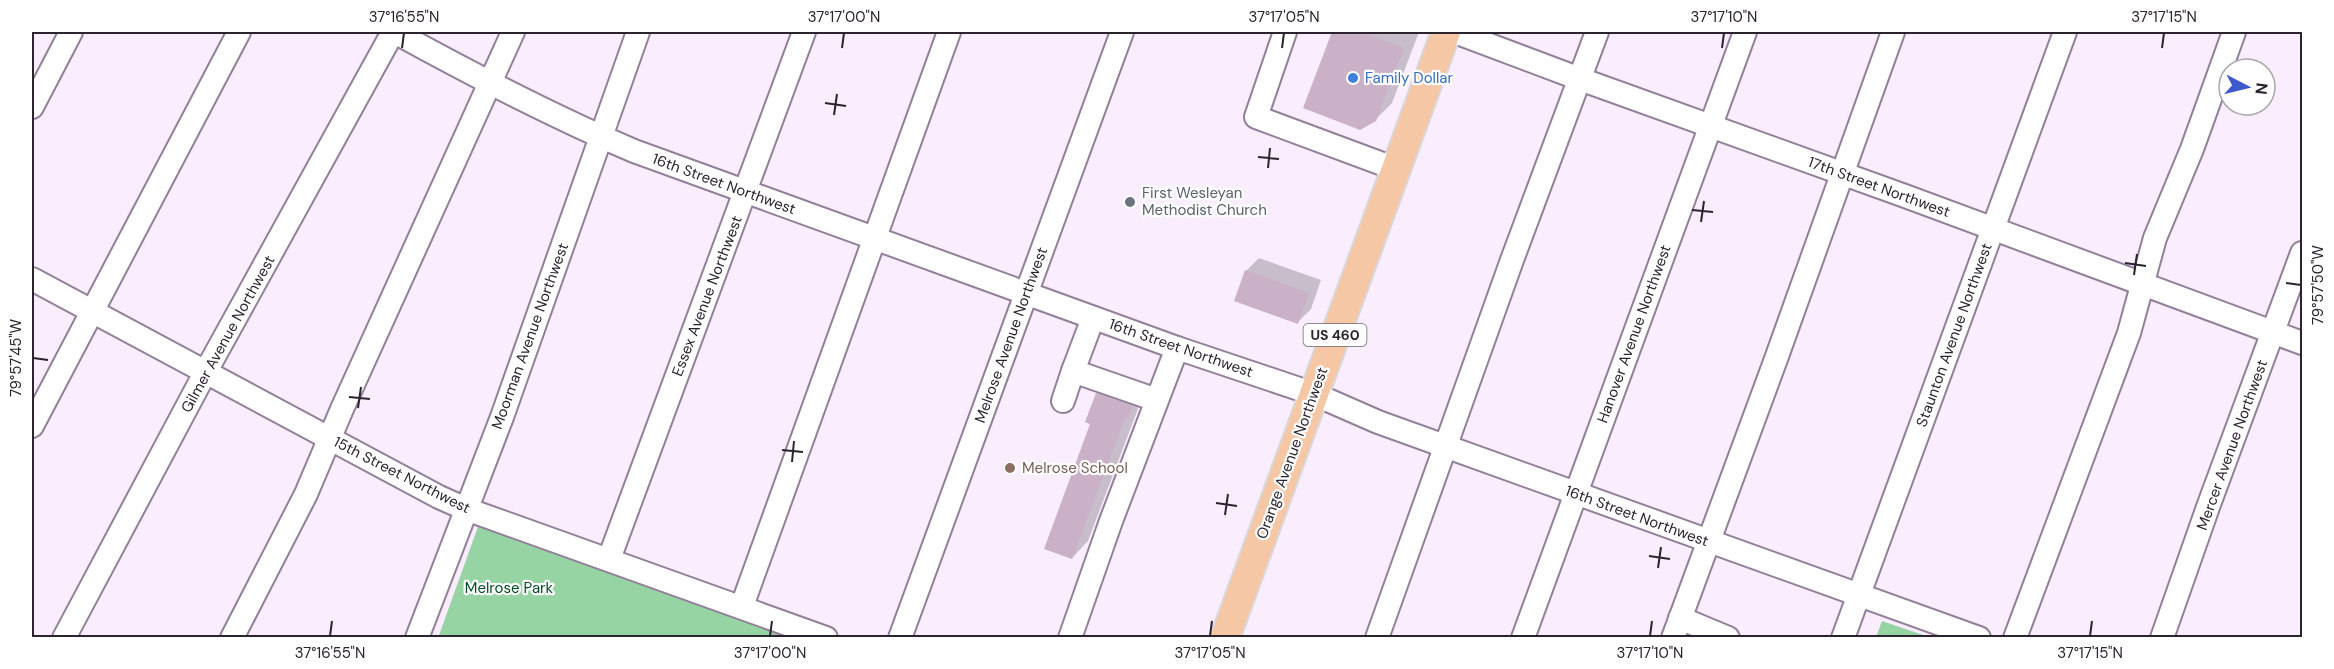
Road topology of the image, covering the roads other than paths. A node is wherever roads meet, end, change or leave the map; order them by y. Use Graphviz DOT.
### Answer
graph roads {
  1 [pos="71,32"];
  2 [pos="239,32"];
  3 [pos="394,32"];
  4 [pos="513,32"];
  5 [pos="638,32"];
  6 [pos="804,32"];
  7 [pos="949,32"];
  8 [pos="1122,32"];
  9 [pos="1285,32"];
  10 [pos="1446,32"];
  11 [pos="1455,32"];
  12 [pos="1598,32"];
  13 [pos="1745,32"];
  14 [pos="1893,32"];
  15 [pos="2065,32"];
  16 [pos="2234,32"];
  17 [pos="1580,80"];
  18 [pos="491,83"];
  19 [pos="32,107"];
  20 [pos="1710,127"];
  21 [pos="601,137"];
  22 [pos="1396,169"];
  23 [pos="1841,174"];
  24 [pos="746,193"];
  25 [pos="1992,228"];
  26 [pos="875,239"];
  27 [pos="2302,253"];
  28 [pos="32,279"];
  29 [pos="2143,284"];
  30 [pos="1026,294"];
  31 [pos="93,311"];
  32 [pos="1093,318"];
  33 [pos="2274,332"];
  34 [pos="2302,343"];
  35 [pos="1177,348"];
  36 [pos="1073,371"];
  37 [pos="206,373"];
  38 [pos="1314,394"];
  39 [pos="1148,397"];
  40 [pos="1063,401"];
  41 [pos="32,426"];
  42 [pos="330,439"];
  43 [pos="1446,447"];
  44 [pos="1576,494"];
  45 [pos="466,509"];
  46 [pos="1708,542"];
  47 [pos="609,559"];
  48 [pos="1859,594"];
  49 [pos="742,606"];
  50 [pos="1677,628"];
  51 [pos="64,638"];
  52 [pos="232,638"];
  53 [pos="417,638"];
  54 [pos="826,638"];
  55 [pos="900,638"];
  56 [pos="1070,638"];
  57 [pos="1225,638"];
  58 [pos="1377,638"];
  59 [pos="1523,638"];
  60 [pos="1728,638"];
  61 [pos="1843,638"];
  62 [pos="1979,638"];
  63 [pos="2015,638"];
  64 [pos="2162,638"];
  1 -- 19 [label="street"];
  2 -- 31 [label="street"];
  3 -- 18 [label="street, 16th Street Northwest"];
  3 -- 37 [label="street, Gilmer Avenue Northwest"];
  4 -- 18 [label="street"];
  5 -- 21 [label="street, Moorman Avenue Northwest"];
  6 -- 24 [label="street, Essex Avenue Northwest"];
  7 -- 26 [label="street"];
  8 -- 30 [label="street, Melrose Avenue Northwest"];
  9 -- 22 [label="street"];
  10 -- 22 [label="main road, Orange Avenue Northwest / US 460"];
  11 -- 17 [label="street, 17th Street Northwest"];
  12 -- 17 [label="street"];
  13 -- 20 [label="street, Hanover Avenue Northwest"];
  14 -- 23 [label="street"];
  15 -- 25 [label="street, Staunton Avenue Northwest"];
  16 -- 29 [label="street"];
  17 -- 20 [label="street, 17th Street Northwest"];
  17 -- 43 [label="street"];
  18 -- 21 [label="street, 16th Street Northwest"];
  18 -- 42 [label="street"];
  20 -- 23 [label="street, 17th Street Northwest"];
  20 -- 44 [label="street, Hanover Avenue Northwest"];
  21 -- 24 [label="street, 16th Street Northwest"];
  21 -- 45 [label="street, Moorman Avenue Northwest"];
  22 -- 38 [label="main road, Orange Avenue Northwest / US 460"];
  23 -- 25 [label="street, 17th Street Northwest"];
  23 -- 46 [label="street"];
  24 -- 26 [label="street, 16th Street Northwest"];
  24 -- 47 [label="street, Essex Avenue Northwest"];
  25 -- 29 [label="street, 17th Street Northwest"];
  25 -- 48 [label="street, Staunton Avenue Northwest"];
  26 -- 30 [label="street, 16th Street Northwest"];
  26 -- 49 [label="street"];
  27 -- 33 [label="street, Mercer Avenue Northwest"];
  28 -- 31 [label="street, 15th Street Northwest"];
  29 -- 33 [label="street, 17th Street Northwest"];
  29 -- 63 [label="street"];
  30 -- 32 [label="street, 16th Street Northwest"];
  30 -- 55 [label="street, Melrose Avenue Northwest"];
  31 -- 37 [label="street, 15th Street Northwest"];
  31 -- 41 [label="street"];
  32 -- 35 [label="street, 16th Street Northwest"];
  32 -- 36 [label="street"];
  33 -- 34 [label="street, 17th Street Northwest"];
  33 -- 64 [label="street, Mercer Avenue Northwest"];
  35 -- 38 [label="street, 16th Street Northwest"];
  35 -- 56 [label="street"];
  36 -- 39 [label="street"];
  36 -- 40 [label="street"];
  37 -- 42 [label="street, 15th Street Northwest"];
  37 -- 51 [label="street, Gilmer Avenue Northwest"];
  38 -- 43 [label="street, 16th Street Northwest"];
  38 -- 57 [label="main road, Orange Avenue Northwest / US 460"];
  42 -- 45 [label="street, 15th Street Northwest"];
  42 -- 52 [label="street"];
  43 -- 44 [label="street, 16th Street Northwest"];
  43 -- 58 [label="street"];
  44 -- 46 [label="street, 16th Street Northwest"];
  44 -- 59 [label="street, Hanover Avenue Northwest"];
  45 -- 47 [label="street, 15th Street Northwest"];
  45 -- 53 [label="street, Moorman Avenue Northwest"];
  46 -- 48 [label="street, 16th Street Northwest"];
  46 -- 50 [label="street"];
  47 -- 49 [label="street, 15th Street Northwest"];
  48 -- 61 [label="street, Staunton Avenue Northwest"];
  48 -- 62 [label="street, 16th Street Northwest"];
  49 -- 54 [label="street, 15th Street Northwest"];
  50 -- 60 [label="street"];
}
